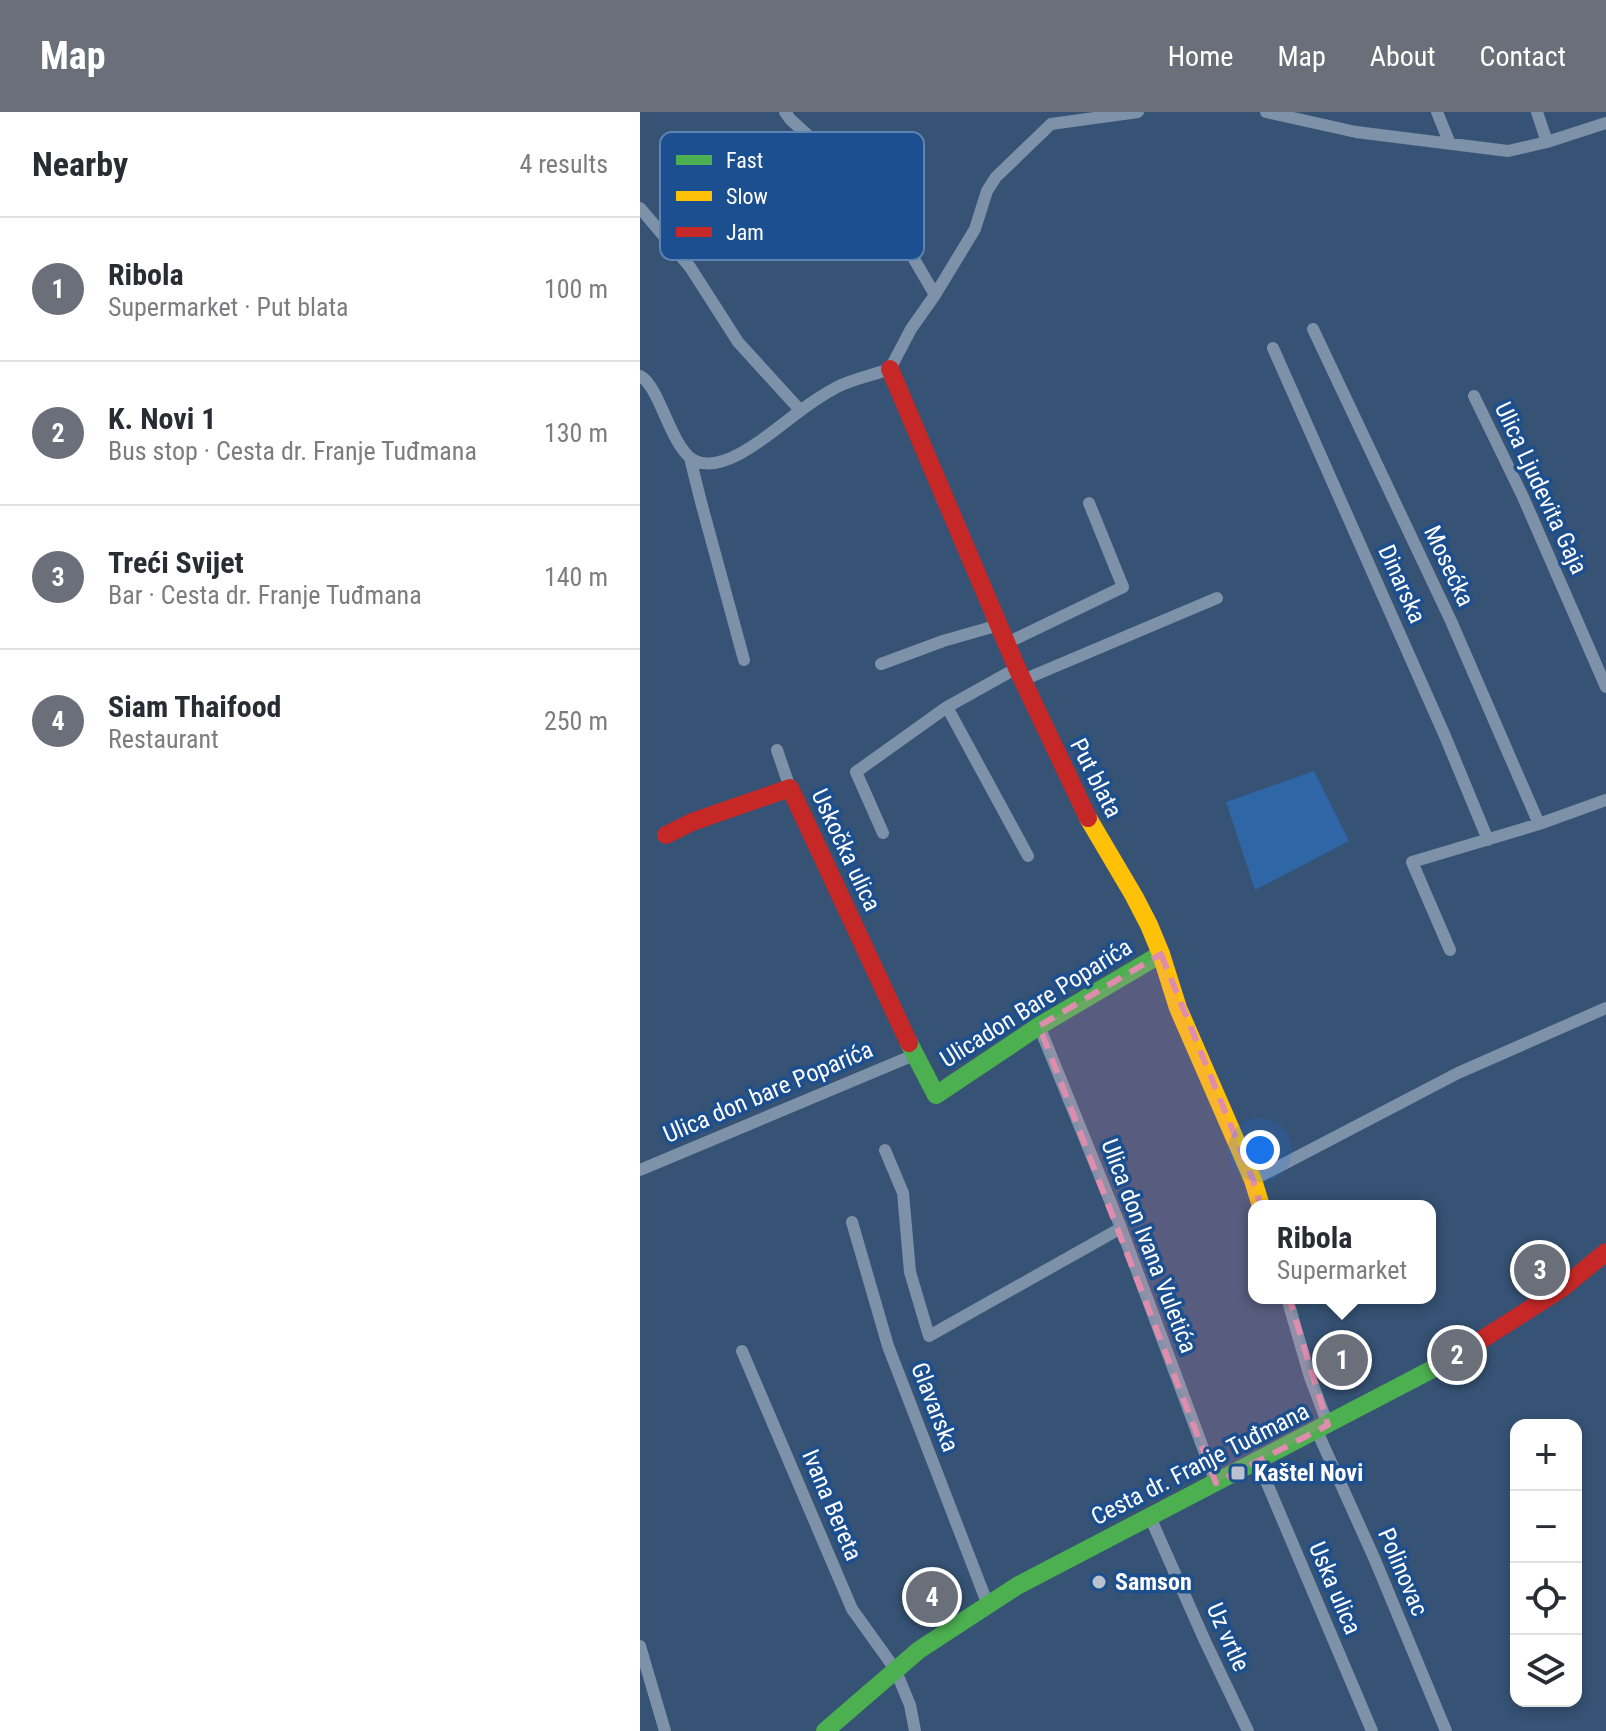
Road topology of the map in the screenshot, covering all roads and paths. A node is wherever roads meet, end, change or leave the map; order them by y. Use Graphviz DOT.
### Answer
graph roads {
  1 [pos="785,112"];
  2 [pos="1138,112"];
  3 [pos="1266,112"];
  4 [pos="1437,112"];
  5 [pos="1537,112"];
  6 [pos="1048,118"];
  7 [pos="1606,123"];
  8 [pos="804,132"];
  9 [pos="1547,142"];
  10 [pos="1450,144"];
  11 [pos="640,208"];
  12 [pos="660,232"];
  13 [pos="684,260"];
  14 [pos="915,260"];
  15 [pos="935,295"];
  16 [pos="1313,329"];
  17 [pos="1273,348"];
  18 [pos="890,369"];
  19 [pos="640,376"];
  20 [pos="1474,396"];
  21 [pos="800,410"];
  22 [pos="690,458"];
  23 [pos="1089,503"];
  24 [pos="1217,598"];
  25 [pos="999,625"];
  26 [pos="1007,643"];
  27 [pos="744,660"];
  28 [pos="881,664"];
  29 [pos="1020,674"];
  30 [pos="1606,687"];
  31 [pos="947,707"];
  32 [pos="777,750"];
  33 [pos="790,788"];
  34 [pos="1606,800"];
  35 [pos="1539,824"];
  36 [pos="883,833"];
  37 [pos="666,835"];
  38 [pos="1488,840"];
  39 [pos="1028,856"];
  40 [pos="1450,950"];
  41 [pos="1161,954"];
  42 [pos="1606,1008"];
  43 [pos="1039,1026"];
  44 [pos="914,1055"];
  45 [pos="885,1150"];
  46 [pos="640,1170"];
  47 [pos="1253,1180"];
  48 [pos="1259,1200"];
  49 [pos="852,1222"];
  50 [pos="1121,1228"];
  51 [pos="1606,1252"];
  52 [pos="1289,1304"];
  53 [pos="742,1351"];
  54 [pos="1323,1428"];
  55 [pos="1258,1462"];
  56 [pos="1216,1483"];
  57 [pos="1150,1517"];
  58 [pos="988,1605"];
  59 [pos="640,1646"];
  60 [pos="895,1669"];
  61 [pos="665,1731"];
  62 [pos="826,1731"];
  63 [pos="915,1731"];
  64 [pos="1248,1731"];
  65 [pos="1372,1731"];
  66 [pos="1446,1731"];
  1 -- 8 [label="street"];
  2 -- 6 [label="street"];
  3 -- 10 [label="street"];
  4 -- 10 [label="street"];
  5 -- 9 [label="street"];
  6 -- 15 [label="street"];
  7 -- 9 [label="street"];
  9 -- 10 [label="street"];
  11 -- 12 [label="street"];
  13 -- 21 [label="street"];
  14 -- 15 [label="street"];
  15 -- 18 [label="street"];
  16 -- 35 [label="street, Mosećka"];
  17 -- 38 [label="street, Dinarska"];
  18 -- 21 [label="street"];
  18 -- 25 [label="street, Put blata"];
  19 -- 22 [label="street"];
  20 -- 30 [label="street, Ulica Ljudevita Gaja"];
  21 -- 22 [label="street"];
  22 -- 27 [label="street"];
  23 -- 26 [label="street"];
  24 -- 29 [label="street"];
  25 -- 26 [label="street, Put blata"];
  25 -- 28 [label="street"];
  26 -- 29 [label="street, Put blata"];
  29 -- 31 [label="street"];
  29 -- 41 [label="street, Put blata"];
  31 -- 36 [label="street"];
  31 -- 39 [label="street"];
  32 -- 33 [label="street"];
  33 -- 37 [label="street, Uskočka ulica"];
  33 -- 44 [label="street, Uskočka ulica"];
  34 -- 35 [label="street"];
  35 -- 38 [label="street"];
  38 -- 40 [label="street"];
  41 -- 43 [label="street, Ulicadon Bare Poparića"];
  41 -- 47 [label="street, Put blata"];
  42 -- 47 [label="street"];
  43 -- 44 [label="street, Ulicadon Bare Poparića"];
  43 -- 50 [label="street, Ulica don Ivana Vuletića"];
  44 -- 46 [label="street, Ulica don bare Poparića"];
  45 -- 50 [label="street"];
  47 -- 48 [label="street, Put blata"];
  49 -- 58 [label="street, Glavarska"];
  50 -- 56 [label="street, Ulica don Ivana Vuletića"];
  51 -- 54 [label="street, Cesta dr. Franje Tuđmana"];
  52 -- 54 [label="street"];
  53 -- 60 [label="street, Ivana Bereta"];
  54 -- 55 [label="street, Cesta dr. Franje Tuđmana"];
  54 -- 66 [label="street, Polinovac"];
  55 -- 56 [label="street, Cesta dr. Franje Tuđmana"];
  55 -- 65 [label="street, Uska ulica"];
  56 -- 57 [label="street, Cesta dr. Franje Tuđmana"];
  57 -- 58 [label="street, Cesta dr. Franje Tuđmana"];
  57 -- 64 [label="street, Uz vrtle"];
  58 -- 60 [label="street, Cesta dr. Franje Tuđmana"];
  59 -- 61 [label="street"];
  60 -- 62 [label="street, Cesta dr. Franje Tuđmana"];
  60 -- 63 [label="street, Ivana Bereta"];
}
